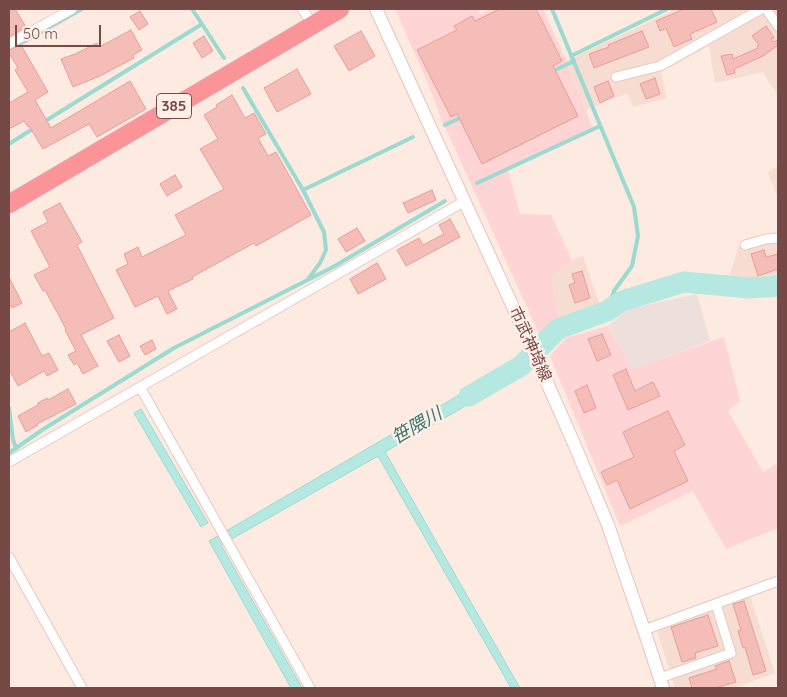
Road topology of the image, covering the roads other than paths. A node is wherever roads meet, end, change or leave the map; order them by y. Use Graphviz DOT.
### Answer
graph roads {
  1 [pos="72,9"];
  2 [pos="302,9"];
  3 [pos="340,9"];
  4 [pos="376,9"];
  5 [pos="761,9"];
  6 [pos="766,9"];
  7 [pos="313,24"];
  8 [pos="778,26"];
  9 [pos="9,44"];
  10 [pos="616,77"];
  11 [pos="465,201"];
  12 [pos="9,204"];
  13 [pos="778,238"];
  14 [pos="745,245"];
  15 [pos="140,387"];
  16 [pos="9,462"];
  17 [pos="9,558"];
  18 [pos="778,581"];
  19 [pos="716,604"];
  20 [pos="644,630"];
  21 [pos="661,683"];
  22 [pos="82,688"];
  23 [pos="310,688"];
  1 -- 9 [label="street"];
  2 -- 7 [label="street"];
  3 -- 7 [label="highway, 385"];
  4 -- 11 [label="main road, 市武神埼線"];
  5 -- 10 [label="street"];
  6 -- 8 [label="street"];
  7 -- 12 [label="highway, 385"];
  11 -- 15 [label="street"];
  11 -- 20 [label="main road, 市武神埼線"];
  13 -- 14 [label="street"];
  15 -- 16 [label="street"];
  15 -- 23 [label="street"];
  17 -- 22 [label="street"];
  18 -- 19 [label="street"];
  19 -- 20 [label="street"];
  19 -- 21 [label="street"];
  20 -- 21 [label="main road, 市武神埼線"];
}
